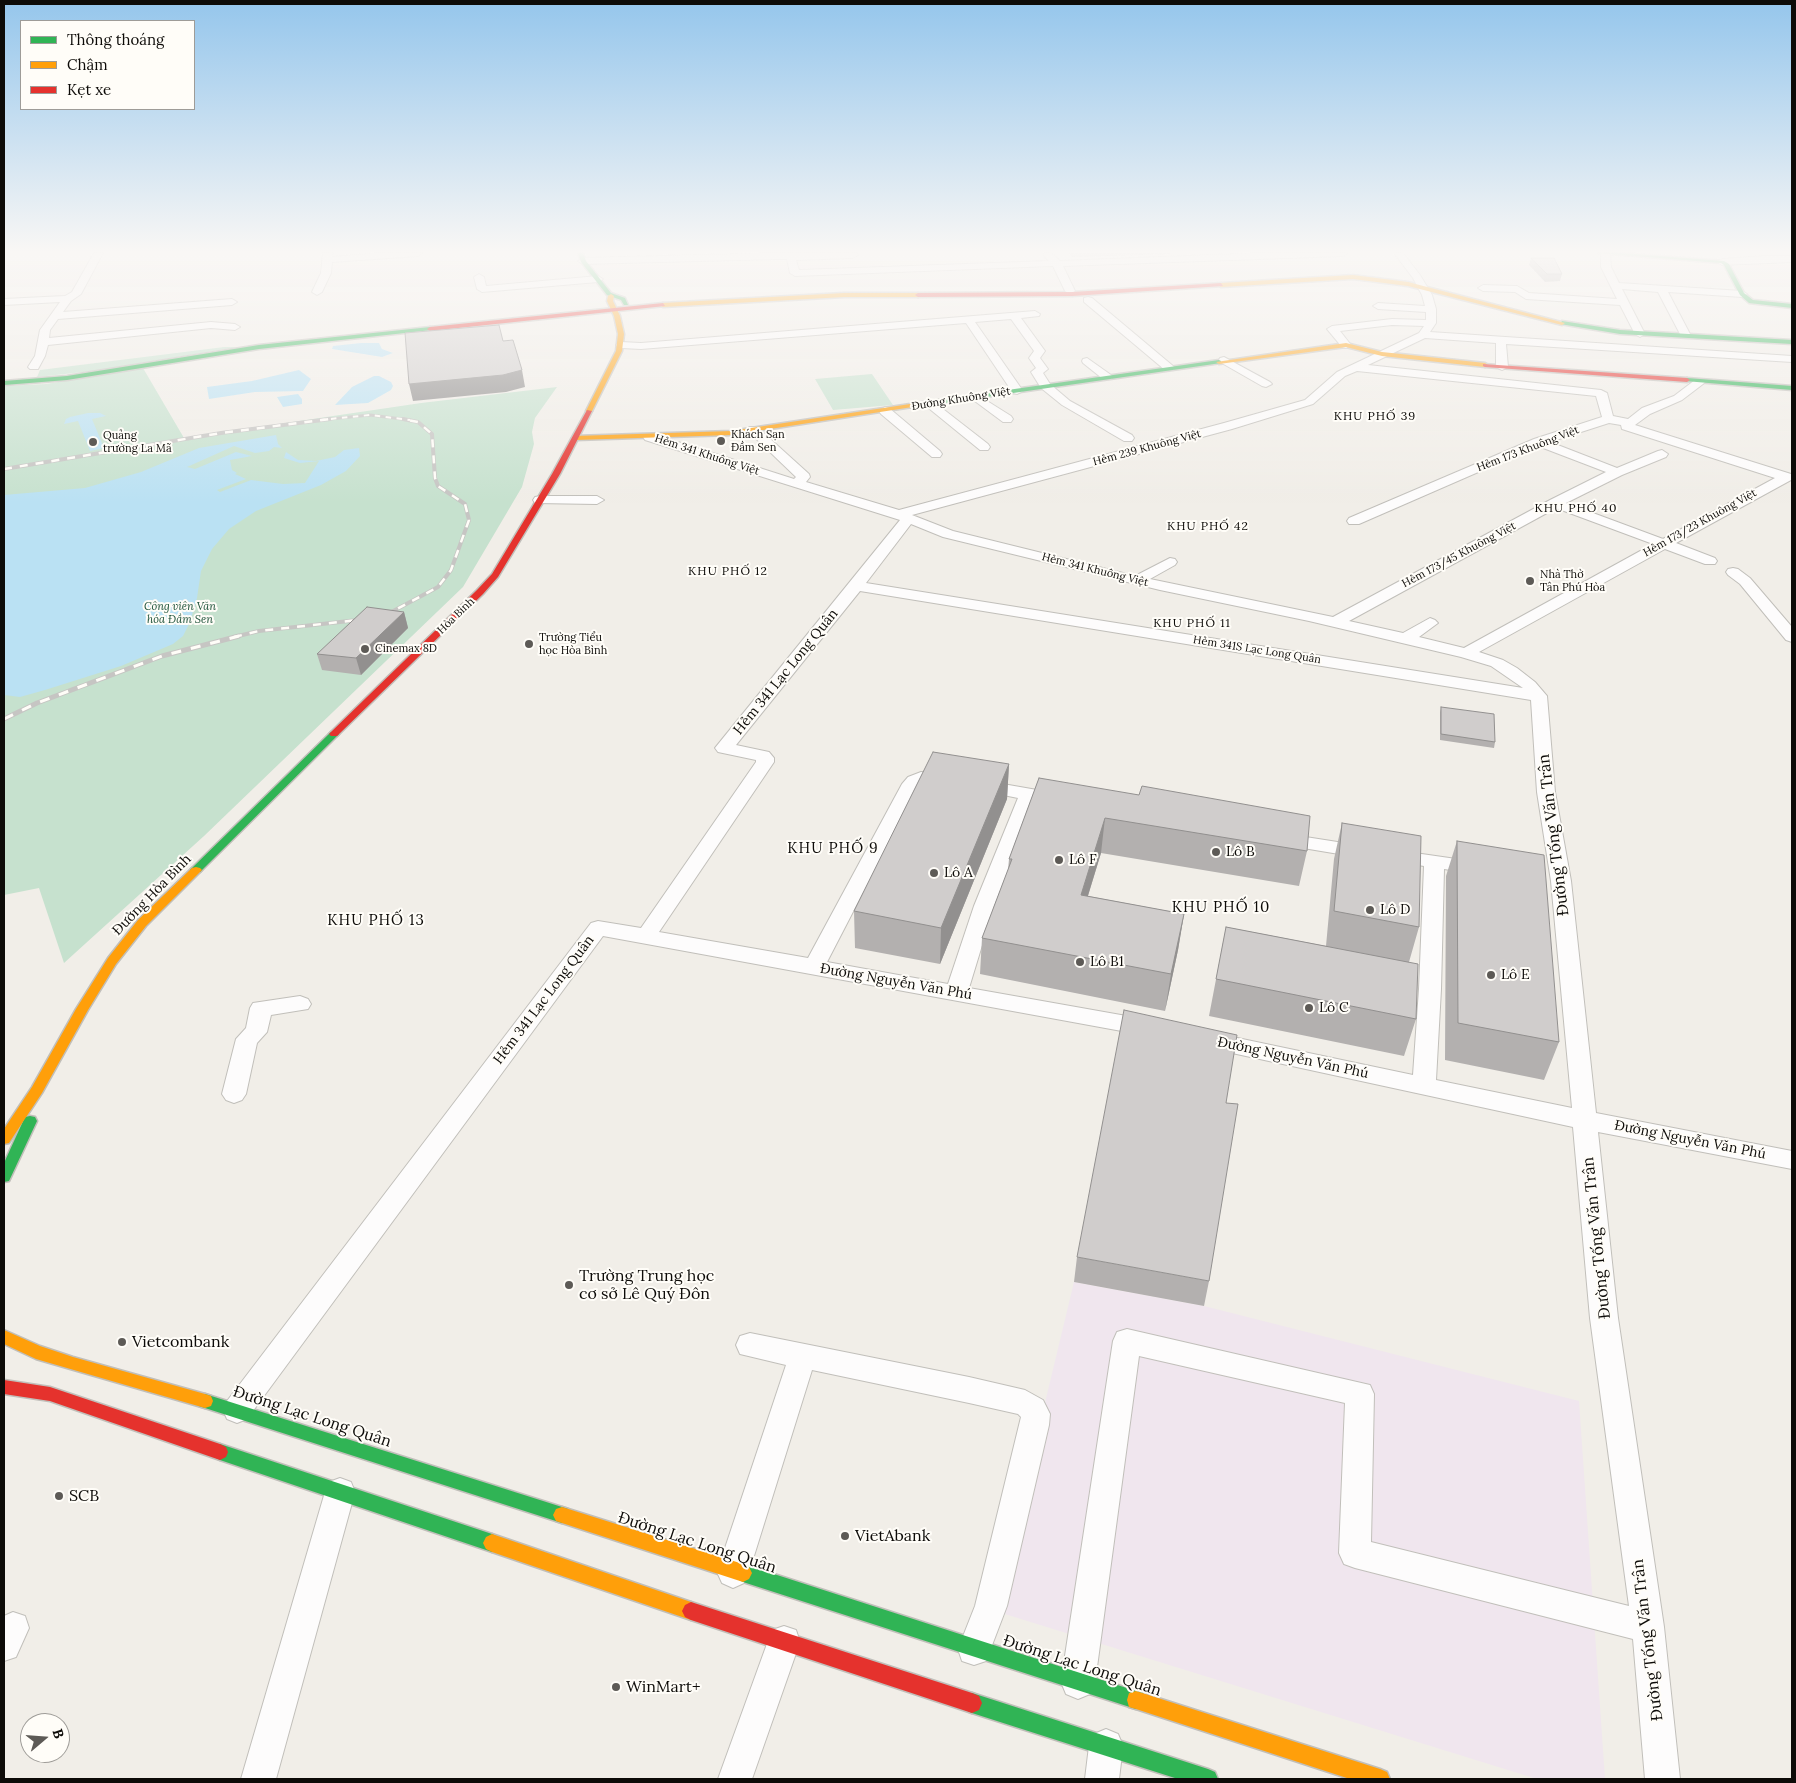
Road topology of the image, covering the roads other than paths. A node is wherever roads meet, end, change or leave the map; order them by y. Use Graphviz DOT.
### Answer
graph roads {
  1 [pos="44,336"];
  2 [pos="101,336"];
  3 [pos="343,336"];
  4 [pos="620,336"];
  5 [pos="631,336"];
  6 [pos="760,336"];
  7 [pos="980,336"];
  8 [pos="1029,336"];
  9 [pos="1133,336"];
  10 [pos="1338,336"];
  11 [pos="1420,336"];
  12 [pos="1442,336"];
  13 [pos="1711,336"];
  14 [pos="1719,336"];
  15 [pos="1501,340"];
  16 [pos="1792,341"];
  17 [pos="44,342"];
  18 [pos="621,345"];
  19 [pos="1346,345"];
  20 [pos="1382,354"];
  21 [pos="1792,359"];
  22 [pos="106,360"];
  23 [pos="1224,360"];
  24 [pos="1087,361"];
  25 [pos="134,362"];
  26 [pos="46,365"];
  27 [pos="29,367"];
  28 [pos="1169,368"];
  29 [pos="1354,368"];
  30 [pos="1502,368"];
  31 [pos="1107,377"];
  32 [pos="1699,382"];
  33 [pos="4,383"];
  34 [pos="1266,384"];
  35 [pos="1045,386"];
  36 [pos="1792,388"];
  37 [pos="1017,390"];
  38 [pos="976,397"];
  39 [pos="930,404"];
  40 [pos="884,410"];
  41 [pos="1007,419"];
  42 [pos="1608,419"];
  43 [pos="1630,423"];
  44 [pos="753,430"];
  45 [pos="577,433"];
  46 [pos="649,437"];
  47 [pos="1128,438"];
  48 [pos="1538,442"];
  49 [pos="984,447"];
  50 [pos="936,454"];
  51 [pos="1662,454"];
  52 [pos="1617,472"];
  53 [pos="797,483"];
  54 [pos="540,500"];
  55 [pos="597,500"];
  56 [pos="1555,503"];
  57 [pos="904,516"];
  58 [pos="1354,521"];
  59 [pos="1660,544"];
  60 [pos="1710,561"];
  61 [pos="1170,562"];
  62 [pos="1733,572"];
  63 [pos="1138,580"];
  64 [pos="857,586"];
  65 [pos="1334,623"];
  66 [pos="1430,623"];
  67 [pos="1792,638"];
  68 [pos="1405,639"];
  69 [pos="1466,653"];
  70 [pos="1539,696"];
  71 [pos="279,787"];
  72 [pos="1029,794"];
  73 [pos="1078,803"];
  74 [pos="1258,836"];
  75 [pos="1434,861"];
  76 [pos="1492,870"];
  77 [pos="646,936"];
  78 [pos="814,967"];
  79 [pos="956,993"];
  80 [pos="300,1004"];
  81 [pos="1165,1031"];
  82 [pos="1193,1036"];
  83 [pos="1424,1086"];
  84 [pos="37,1090"];
  85 [pos="234,1094"];
  86 [pos="1584,1120"];
  87 [pos="4,1139"];
  88 [pos="1792,1160"];
  89 [pos="4,1176"];
  90 [pos="4,1337"];
  91 [pos="750,1346"];
  92 [pos="803,1356"];
  93 [pos="4,1387"];
  94 [pos="236,1410"];
  95 [pos="340,1492"];
  96 [pos="733,1572"];
  97 [pos="1648,1627"];
  98 [pos="784,1642"];
  99 [pos="974,1649"];
  100 [pos="1078,1682"];
  101 [pos="1106,1746"];
  102 [pos="258,1779"];
  103 [pos="735,1779"];
  104 [pos="1102,1779"];
  105 [pos="1208,1779"];
  106 [pos="1380,1779"];
  107 [pos="1663,1779"];
  1 -- 17 [label="street"];
  2 -- 17 [label="street"];
  3 -- 25 [label="street"];
  4 -- 18 [label="street"];
  5 -- 18 [label="street, Hòa Bình"];
  6 -- 18 [label="street"];
  7 -- 37 [label="street"];
  8 -- 35 [label="street"];
  9 -- 28 [label="street"];
  10 -- 19 [label="street"];
  11 -- 20 [label="street, Hẻm 239 Khuông Việt"];
  12 -- 15 [label="street"];
  13 -- 16 [label="street"];
  14 -- 16 [label="street"];
  15 -- 21 [label="street"];
  15 -- 30 [label="street"];
  17 -- 27 [label="street"];
  18 -- 45 [label="street, Hòa Bình"];
  19 -- 20 [label="street"];
  19 -- 23 [label="street, Đường Khuông Việt"];
  20 -- 29 [label="street, Hẻm 239 Khuông Việt"];
  20 -- 30 [label="street"];
  22 -- 25 [label="street"];
  23 -- 28 [label="street, Đường Khuông Việt"];
  23 -- 34 [label="street"];
  24 -- 31 [label="street"];
  25 -- 33 [label="street"];
  26 -- 27 [label="street"];
  28 -- 31 [label="street, Đường Khuông Việt"];
  29 -- 42 [label="street"];
  29 -- 57 [label="street, Hẻm 239 Khuông Việt"];
  30 -- 32 [label="street"];
  31 -- 35 [label="street, Đường Khuông Việt"];
  32 -- 36 [label="street"];
  32 -- 43 [label="street"];
  35 -- 37 [label="street, Đường Khuông Việt"];
  35 -- 47 [label="street"];
  37 -- 38 [label="street, Đường Khuông Việt"];
  38 -- 39 [label="street, Đường Khuông Việt"];
  38 -- 41 [label="street"];
  39 -- 40 [label="street, Đường Khuông Việt"];
  39 -- 49 [label="street"];
  40 -- 44 [label="street, Đường Khuông Việt"];
  40 -- 50 [label="street"];
  42 -- 43 [label="street, Hẻm 173 Khuông Việt"];
  42 -- 48 [label="street, Hẻm 173 Khuông Việt"];
  43 -- 59 [label="street, Hẻm 173/23 Khuông Việt"];
  44 -- 46 [label="street, Đường Khuông Việt"];
  44 -- 53 [label="street"];
  45 -- 46 [label="street, Đường Khuông Việt"];
  45 -- 54 [label="street, Hòa Bình"];
  46 -- 53 [label="street, Hẻm 341 Khuông Việt"];
  48 -- 52 [label="street"];
  48 -- 58 [label="street, Hẻm 173 Khuông Việt"];
  51 -- 52 [label="street, Hẻm 173/45 Khuông Việt"];
  52 -- 56 [label="street, Hẻm 173/45 Khuông Việt"];
  53 -- 57 [label="street, Hẻm 341 Khuông Việt"];
  54 -- 55 [label="street"];
  54 -- 71 [label="street, Hòa Bình"];
  56 -- 59 [label="street"];
  56 -- 65 [label="street, Hẻm 173/45 Khuông Việt"];
  57 -- 63 [label="street, Hẻm 341 Khuông Việt"];
  57 -- 64 [label="street, Hẻm 341 Lạc Long Quân"];
  59 -- 60 [label="street"];
  59 -- 69 [label="street, Hẻm 173/23 Khuông Việt"];
  61 -- 63 [label="street"];
  62 -- 67 [label="street"];
  63 -- 65 [label="street, Hẻm 341 Khuông Việt"];
  64 -- 70 [label="street, Hẻm 341S Lạc Long Quân"];
  64 -- 77 [label="street, Hẻm 341 Lạc Long Quân"];
  65 -- 68 [label="street, Hẻm 341 Khuông Việt"];
  66 -- 68 [label="street"];
  68 -- 69 [label="street, Hẻm 341 Khuông Việt"];
  69 -- 70 [label="street, Hẻm 341 Khuông Việt"];
  70 -- 86 [label="street, Đường Tống Văn Trân"];
  71 -- 84 [label="street, Đường Hòa Bình"];
  72 -- 73 [label="street"];
  72 -- 78 [label="street"];
  72 -- 79 [label="street"];
  74 -- 75 [label="street"];
  75 -- 76 [label="street"];
  75 -- 83 [label="street"];
  77 -- 78 [label="street, Đường Nguyễn Văn Phú"];
  77 -- 94 [label="street, Hẻm 341 Lạc Long Quân"];
  78 -- 79 [label="street, Đường Nguyễn Văn Phú"];
  79 -- 81 [label="street, Đường Nguyễn Văn Phú"];
  80 -- 85 [label="street"];
  82 -- 83 [label="street, Đường Nguyễn Văn Phú"];
  83 -- 86 [label="street, Đường Nguyễn Văn Phú"];
  84 -- 87 [label="street, Đường Hòa Bình"];
  84 -- 89 [label="street, Đường Hòa Bình"];
  86 -- 88 [label="street, Đường Nguyễn Văn Phú"];
  86 -- 97 [label="street, Đường Tống Văn Trân"];
  90 -- 94 [label="street, Đường Lạc Long Quân"];
  91 -- 92 [label="street"];
  92 -- 96 [label="street"];
  92 -- 99 [label="street"];
  93 -- 95 [label="street"];
  94 -- 96 [label="street, Đường Lạc Long Quân"];
  95 -- 98 [label="street"];
  95 -- 102 [label="street"];
  96 -- 99 [label="street, Đường Lạc Long Quân"];
  97 -- 100 [label="street"];
  97 -- 107 [label="street, Đường Tống Văn Trân"];
  98 -- 101 [label="street"];
  98 -- 103 [label="street"];
  99 -- 100 [label="street, Đường Lạc Long Quân"];
  100 -- 106 [label="street, Đường Lạc Long Quân"];
  101 -- 104 [label="street"];
  101 -- 105 [label="street"];
}
